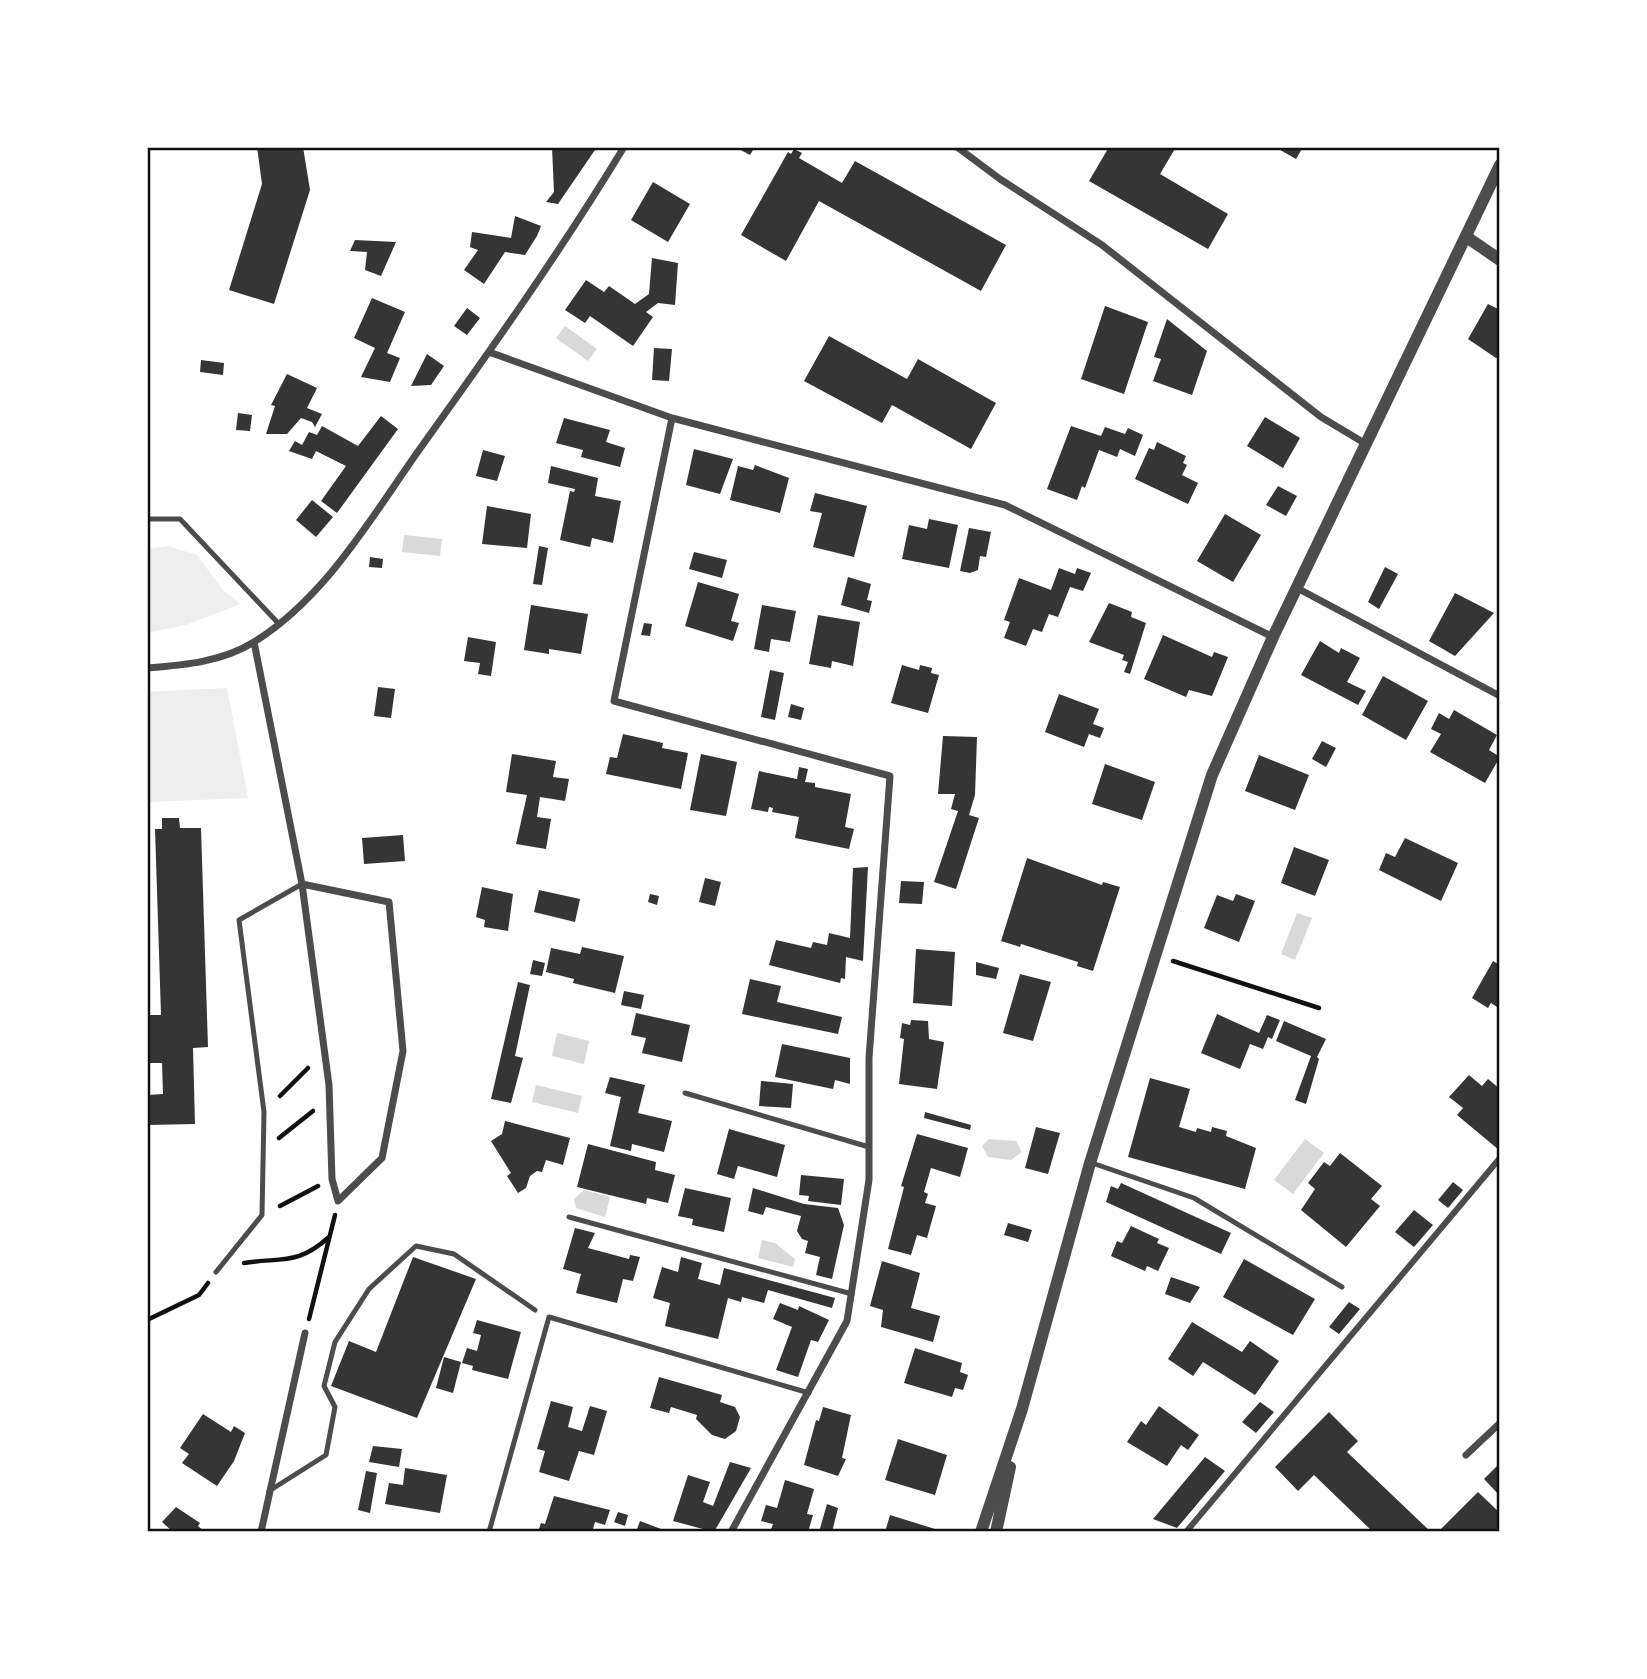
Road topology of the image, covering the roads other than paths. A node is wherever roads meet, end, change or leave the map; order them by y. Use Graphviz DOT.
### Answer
graph roads {
  1 [pos="624,147"];
  2 [pos="957,147"];
  3 [pos="1500,166"];
  4 [pos="1468,238"];
  5 [pos="1500,260"];
  6 [pos="489,352"];
  7 [pos="671,418"];
  8 [pos="1366,444"];
  9 [pos="147,519"];
  10 [pos="1297,588"];
  11 [pos="279,624"];
  12 [pos="1273,637"];
  13 [pos="254,642"];
  14 [pos="147,668"];
  15 [pos="1500,696"];
  16 [pos="302,884"];
  17 [pos="685,1093"];
  18 [pos="869,1147"];
  19 [pos="1500,1157"];
  20 [pos="1090,1163"];
  21 [pos="569,1217"];
  22 [pos="218,1269"];
  23 [pos="1342,1287"];
  24 [pos="852,1294"];
  25 [pos="535,1310"];
  26 [pos="305,1332"];
  27 [pos="809,1394"];
  28 [pos="1022,1409"];
  29 [pos="1500,1423"];
  30 [pos="1466,1455"];
  31 [pos="269,1490"];
  32 [pos="261,1532"];
  33 [pos="489,1532"];
  34 [pos="731,1532"];
  35 [pos="981,1532"];
  36 [pos="996,1532"];
  37 [pos="1186,1532"];
  1 -- 6 [label="street"];
  2 -- 8 [label="street"];
  3 -- 4 [label="street"];
  4 -- 5 [label="street"];
  4 -- 8 [label="street"];
  6 -- 7 [label="street"];
  6 -- 11 [label="street"];
  7 -- 12 [label="street"];
  7 -- 18 [label="street"];
  8 -- 10 [label="street"];
  9 -- 11 [label="lane"];
  10 -- 12 [label="street"];
  10 -- 15 [label="street"];
  11 -- 13 [label="street"];
  12 -- 20 [label="street"];
  13 -- 14 [label="street"];
  13 -- 16 [label="street"];
  16 -- 16 [label="street"];
  16 -- 22 [label="lane"];
  17 -- 18 [label="lane"];
  18 -- 24 [label="street"];
  19 -- 37 [label="street"];
  20 -- 23 [label="lane"];
  20 -- 28 [label="street"];
  21 -- 24 [label="lane"];
  24 -- 27 [label="street"];
  25 -- 31 [label="lane"];
  26 -- 31 [label="street"];
  27 -- 33 [label="lane"];
  27 -- 34 [label="street"];
  28 -- 35 [label="street"];
  28 -- 36 [label="street"];
  29 -- 30 [label="street"];
  31 -- 32 [label="street"];
}
